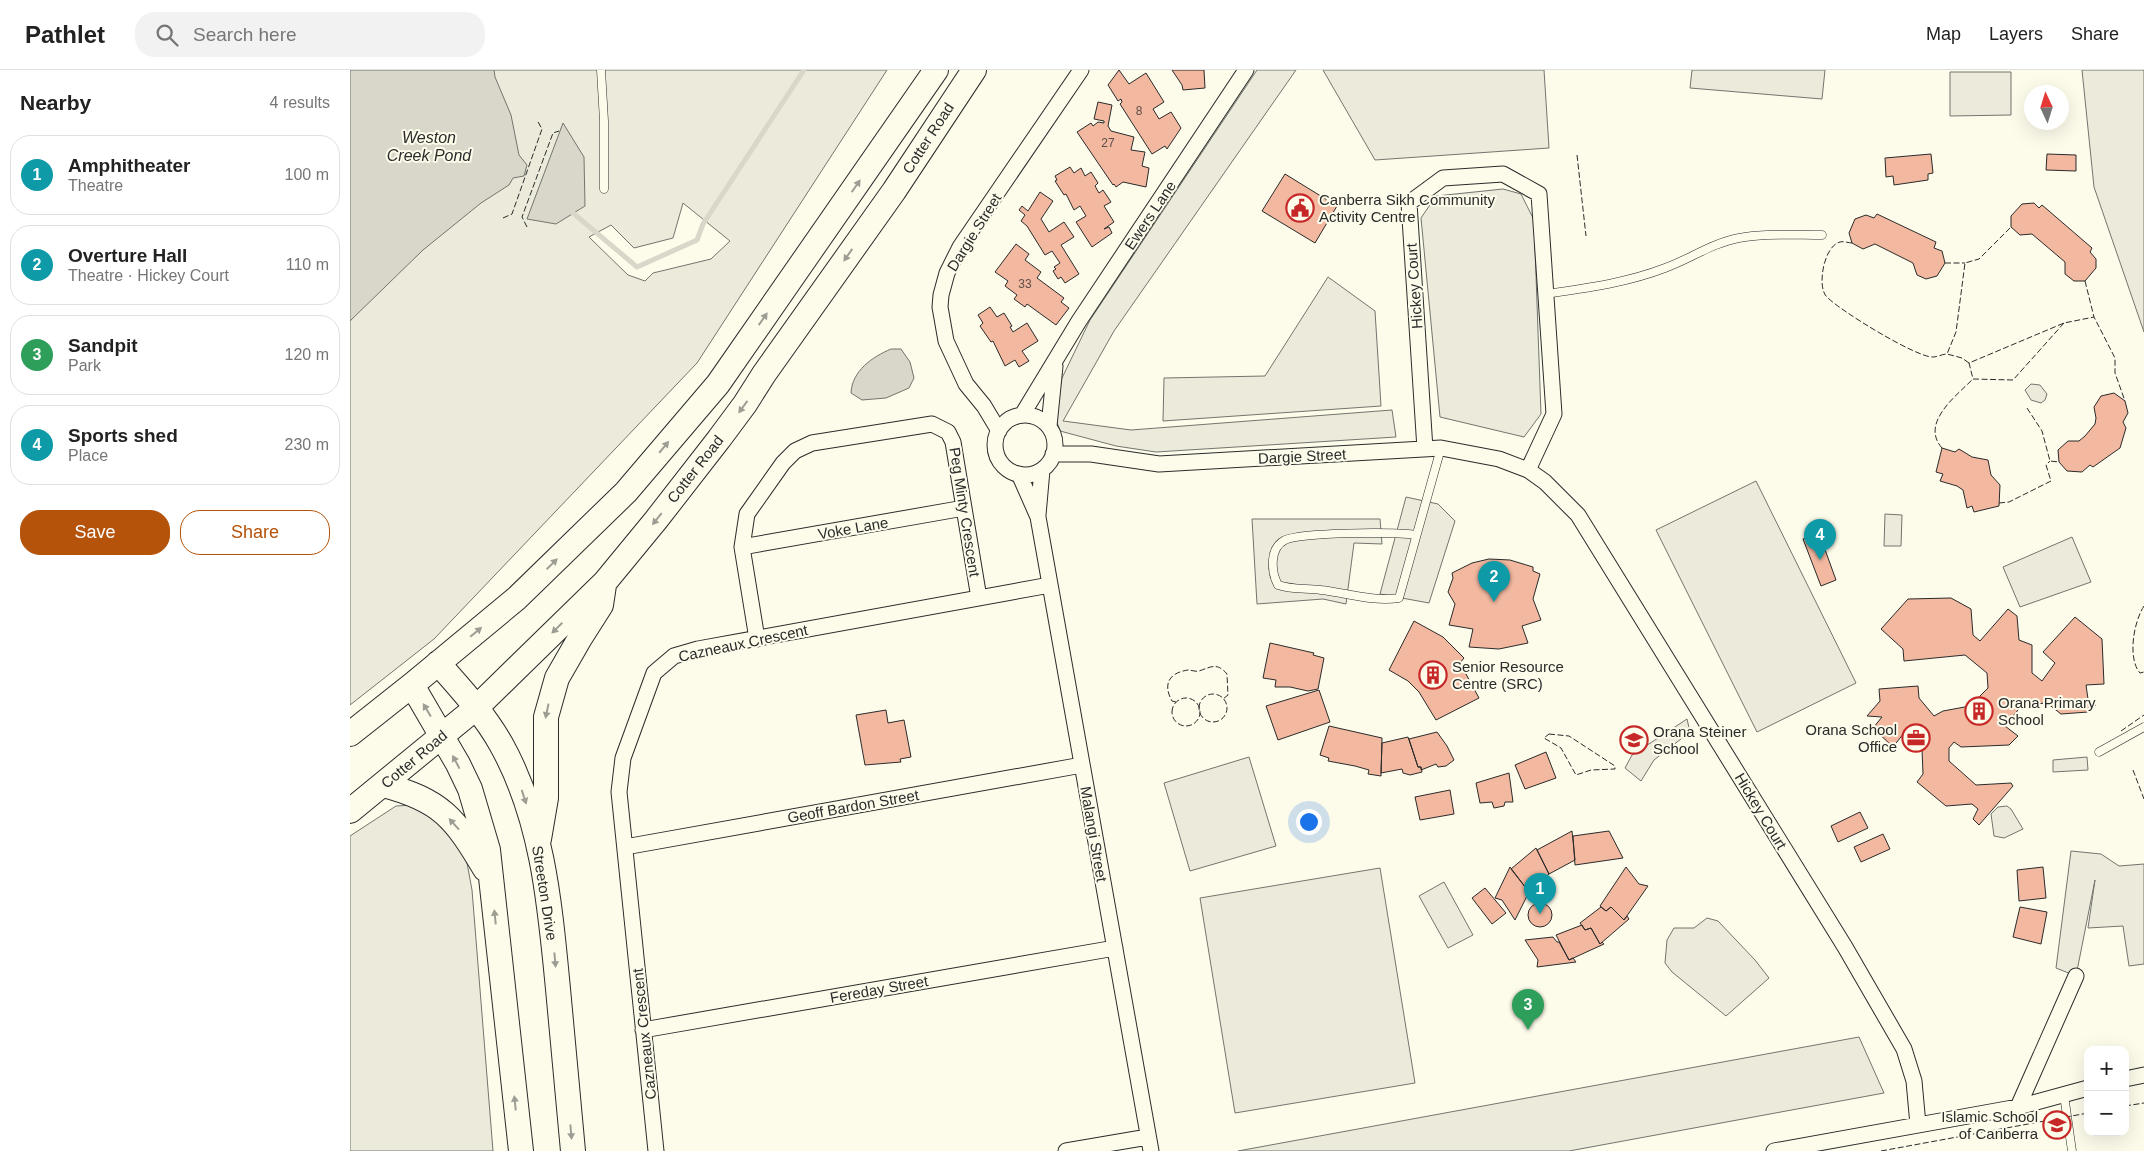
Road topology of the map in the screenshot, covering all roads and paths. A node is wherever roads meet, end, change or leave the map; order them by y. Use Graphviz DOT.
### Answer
graph roads {
  1 [pos="601,70"];
  2 [pos="936,70"];
  3 [pos="974,70"];
  4 [pos="1081,70"];
  5 [pos="1246,70"];
  6 [pos="604,189"];
  7 [pos="1822,235"];
  8 [pos="1546,294"];
  9 [pos="1056,362"];
  10 [pos="984,406"];
  11 [pos="1018,416"];
  12 [pos="999,431"];
  13 [pos="1052,433"];
  14 [pos="1441,448"];
  15 [pos="1425,449"];
  16 [pos="1053,454"];
  17 [pos="1091,454"];
  18 [pos="1042,470"];
  19 [pos="1528,470"];
  20 [pos="1020,474"];
  21 [pos="964,508"];
  22 [pos="1038,516"];
  23 [pos="1416,535"];
  24 [pos="742,547"];
  25 [pos="604,582"];
  26 [pos="1050,585"];
  27 [pos="979,598"];
  28 [pos="757,639"];
  29 [pos="438,663"];
  30 [pos="412,685"];
  31 [pos="477,707"];
  32 [pos="2144,727"];
  33 [pos="350,734"];
  34 [pos="441,735"];
  35 [pos="2099,752"];
  36 [pos="1082,765"];
  37 [pos="382,785"];
  38 [pos="350,811"];
  39 [pos="538,843"];
  40 [pos="625,847"];
  41 [pos="490,879"];
  42 [pos="1114,948"];
  43 [pos="2076,976"];
  44 [pos="643,1030"];
  45 [pos="2144,1076"];
  46 [pos="2129,1078"];
  47 [pos="2084,1089"];
  48 [pos="2064,1094"];
  49 [pos="2018,1107"];
  50 [pos="1918,1125"];
  51 [pos="1149,1144"];
  52 [pos="521,1151"];
  53 [pos="573,1151"];
  54 [pos="656,1151"];
  55 [pos="1066,1151"];
  56 [pos="1774,1151"];
  57 [pos="2072,1151"];
  1 -- 6 [label="lane"];
  29 -- 2 [label="main road, Cotter Road, one-way"];
  3 -- 25 [label="main road, Cotter Road, one-way"];
  4 -- 10 [label="street, Dargie Street"];
  5 -- 9 [label="street, Ewers Lane"];
  7 -- 8 [label="lane"];
  8 -- 15 [label="street, Hickey Court"];
  8 -- 19 [label="street, Hickey Court"];
  9 -- 11 [label="street, Ewers Lane"];
  9 -- 13 [label="street, Ewers Lane"];
  10 -- 11 [label="street"];
  10 -- 12 [label="street, Dargie Street"];
  11 -- 12 [label="street"];
  11 -- 13 [label="street"];
  12 -- 20 [label="street"];
  13 -- 16 [label="street"];
  13 -- 17 [label="street, Dargie Street"];
  14 -- 15 [label="street, Hickey Court"];
  14 -- 19 [label="street, Hickey Court"];
  14 -- 23 [label="lane"];
  15 -- 17 [label="street, Dargie Street"];
  16 -- 17 [label="street, Dargie Street"];
  16 -- 18 [label="street"];
  18 -- 20 [label="street"];
  18 -- 22 [label="street, Malangi Street"];
  19 -- 50 [label="street, Hickey Court"];
  20 -- 22 [label="street, Malangi Street"];
  21 -- 24 [label="street, Voke Lane"];
  21 -- 24 [label="street, Peg Minty Crescent"];
  21 -- 27 [label="street, Peg Minty Crescent"];
  22 -- 26 [label="street, Malangi Street"];
  23 -- 23 [label="lane"];
  24 -- 28 [label="street, Peg Minty Crescent"];
  25 -- 31 [label="main road, Cotter Road, one-way"];
  25 -- 39 [label="main road, one-way"];
  26 -- 27 [label="street, Cazneaux Crescent"];
  26 -- 36 [label="street, Malangi Street"];
  27 -- 28 [label="street, Cazneaux Crescent"];
  28 -- 40 [label="street, Cazneaux Crescent"];
  29 -- 30 [label="main road, Cotter Road"];
  29 -- 31 [label="main road, Streeton Drive"];
  30 -- 33 [label="main road, Cotter Road"];
  34 -- 30 [label="main road, one-way"];
  31 -- 34 [label="main road, Cotter Road"];
  31 -- 39 [label="main road, Streeton Drive, one-way"];
  32 -- 35 [label="lane"];
  34 -- 37 [label="main road, Cotter Road"];
  41 -- 34 [label="main road, one-way"];
  36 -- 40 [label="street, Geoff Bardon Street"];
  36 -- 42 [label="street, Malangi Street"];
  37 -- 38 [label="main road, Cotter Road"];
  41 -- 37 [label="main road, one-way"];
  39 -- 53 [label="main road, Streeton Drive, one-way"];
  40 -- 44 [label="street, Cazneaux Crescent"];
  52 -- 41 [label="main road, one-way"];
  42 -- 44 [label="street, Fereday Street"];
  42 -- 51 [label="street, Malangi Street"];
  43 -- 49 [label="street"];
  44 -- 54 [label="street, Cazneaux Crescent"];
  45 -- 46 [label="street"];
  47 -- 48 [label="street"];
  48 -- 49 [label="street"];
  48 -- 57 [label="lane"];
  49 -- 50 [label="street"];
  50 -- 56 [label="street"];
  51 -- 55 [label="street"];
}
